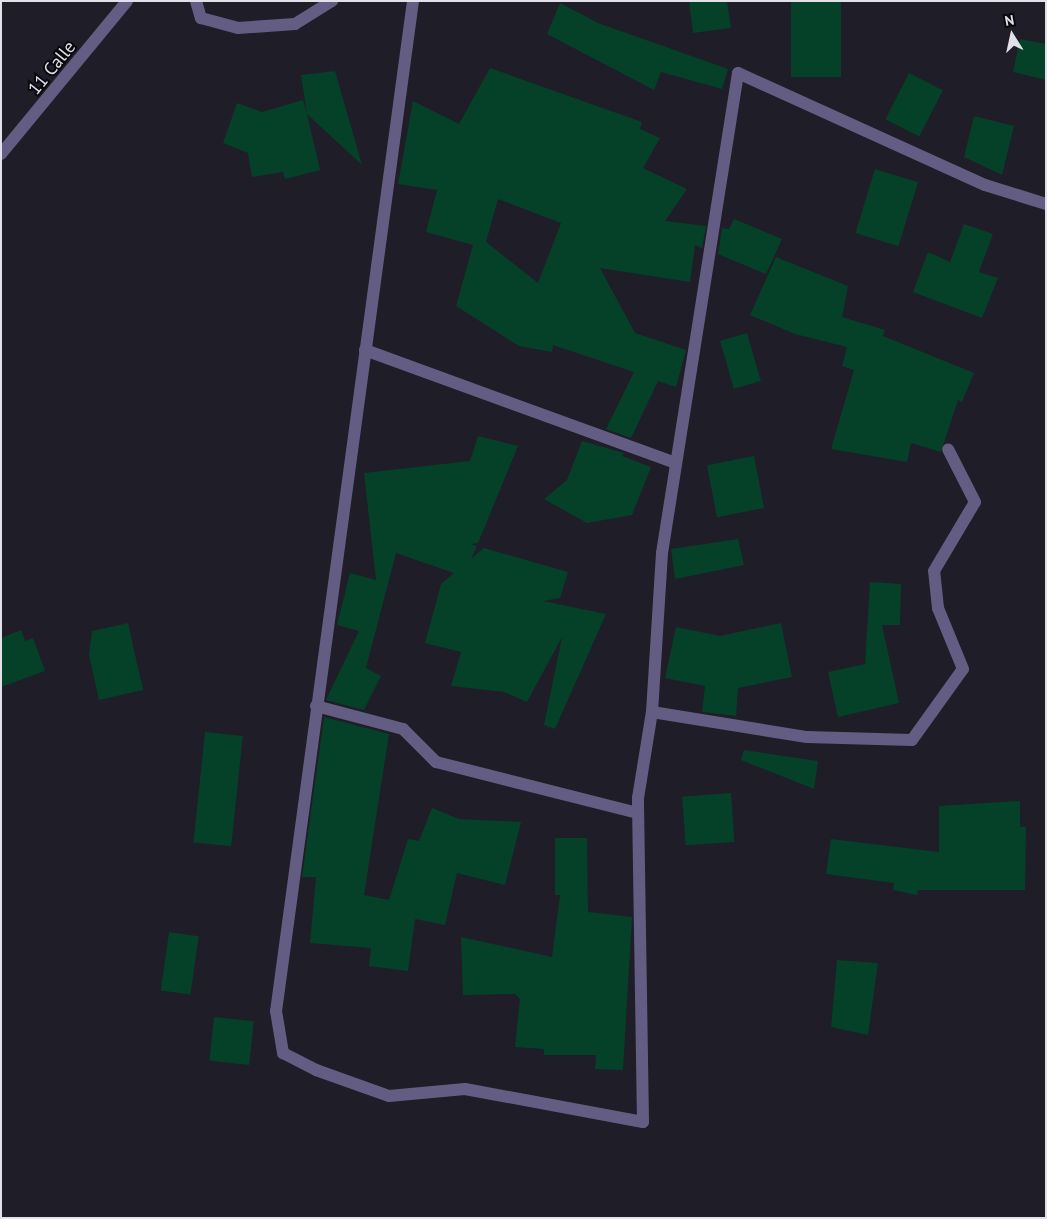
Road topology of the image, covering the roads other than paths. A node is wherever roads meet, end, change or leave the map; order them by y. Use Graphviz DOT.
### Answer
graph roads {
  1 [pos="127,1"];
  2 [pos="196,1"];
  3 [pos="332,1"];
  4 [pos="413,1"];
  5 [pos="1,154"];
  6 [pos="1046,204"];
  7 [pos="365,350"];
  8 [pos="948,449"];
  9 [pos="676,463"];
  10 [pos="316,706"];
  11 [pos="652,712"];
  12 [pos="638,813"];
  1 -- 5 [label="street, 11 Calle"];
  2 -- 3 [label="street"];
  4 -- 7 [label="street"];
  6 -- 9 [label="street"];
  7 -- 9 [label="street"];
  7 -- 10 [label="street"];
  8 -- 11 [label="street"];
  9 -- 11 [label="street"];
  10 -- 12 [label="street"];
  10 -- 12 [label="street"];
  11 -- 12 [label="street"];
}
